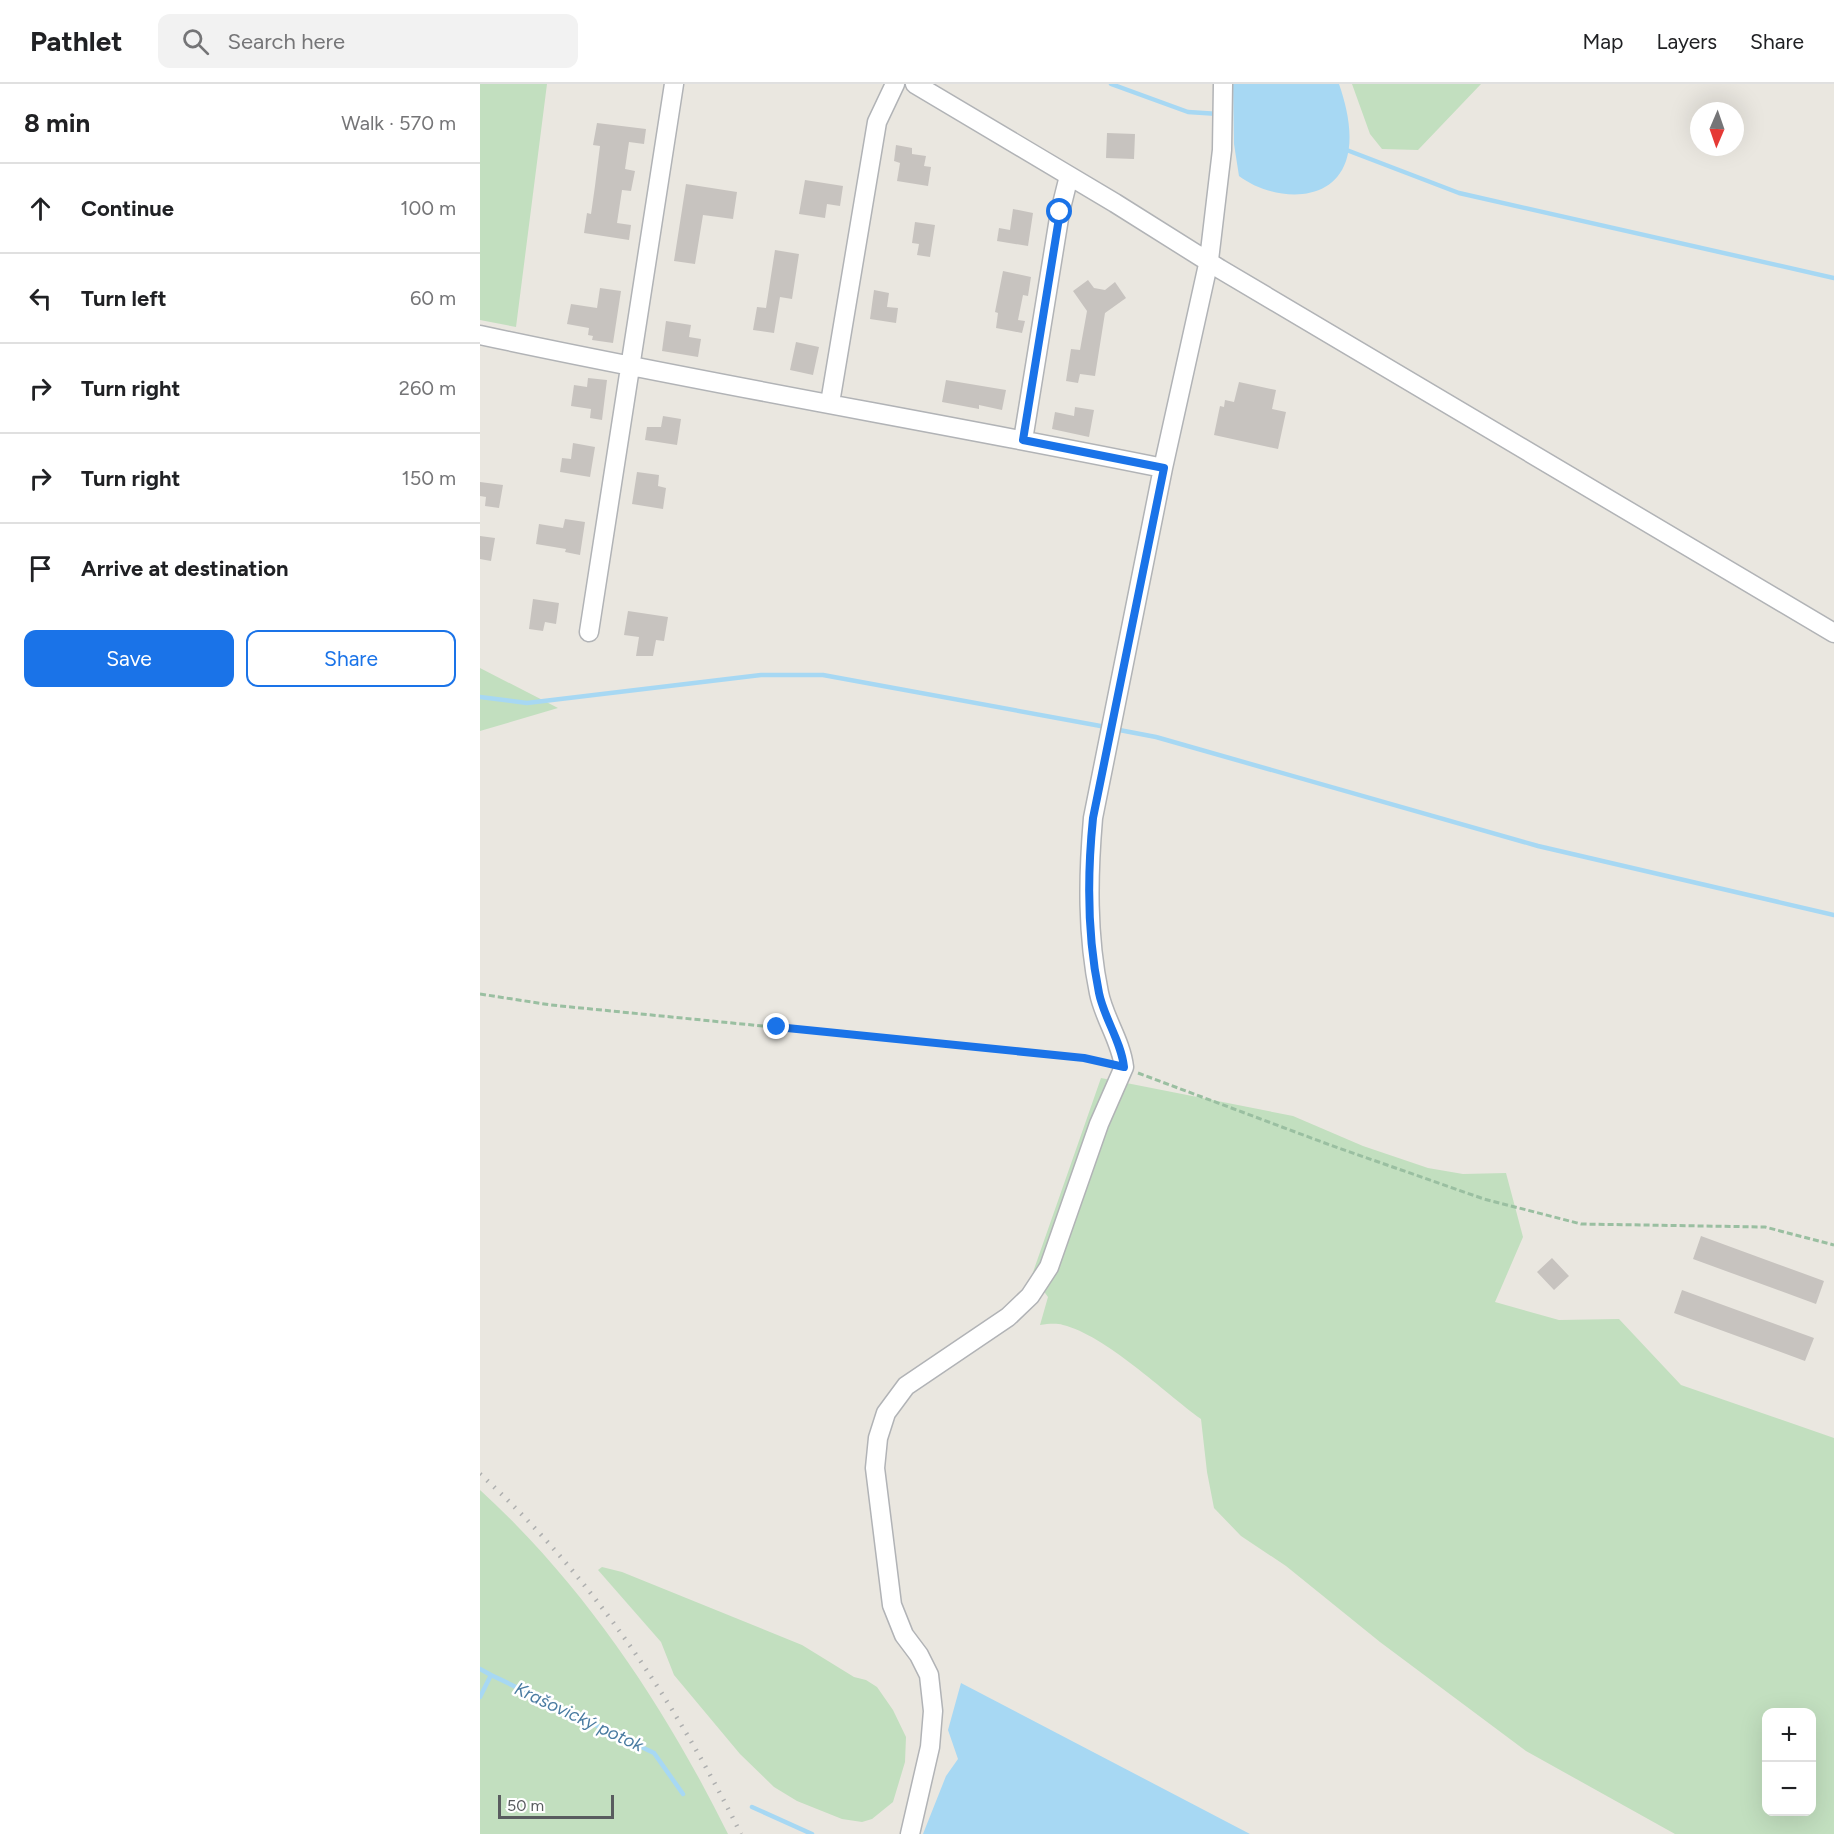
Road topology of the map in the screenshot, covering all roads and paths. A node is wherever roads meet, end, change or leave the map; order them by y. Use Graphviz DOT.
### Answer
graph roads {
  1 [pos="674,84"];
  2 [pos="895,84"];
  3 [pos="915,84"];
  4 [pos="1223,84"];
  5 [pos="1069,176"];
  6 [pos="1209,260"];
  7 [pos="480,335"];
  8 [pos="630,367"];
  9 [pos="830,403"];
  10 [pos="1023,440"];
  11 [pos="1164,468"];
  12 [pos="589,632"];
  13 [pos="1834,633"];
  14 [pos="480,994"];
  15 [pos="1124,1067"];
  16 [pos="1834,1245"];
  17 [pos="910,1834"];
  1 -- 8 [label="street"];
  2 -- 9 [label="street"];
  3 -- 5 [label="street"];
  4 -- 6 [label="street"];
  5 -- 6 [label="street"];
  5 -- 10 [label="street"];
  6 -- 11 [label="street"];
  6 -- 13 [label="street"];
  7 -- 8 [label="street"];
  8 -- 9 [label="street"];
  8 -- 12 [label="street"];
  9 -- 10 [label="street"];
  10 -- 11 [label="street"];
  11 -- 15 [label="street"];
  14 -- 15 [label="path"];
  15 -- 16 [label="path"];
  15 -- 17 [label="street"];
}
